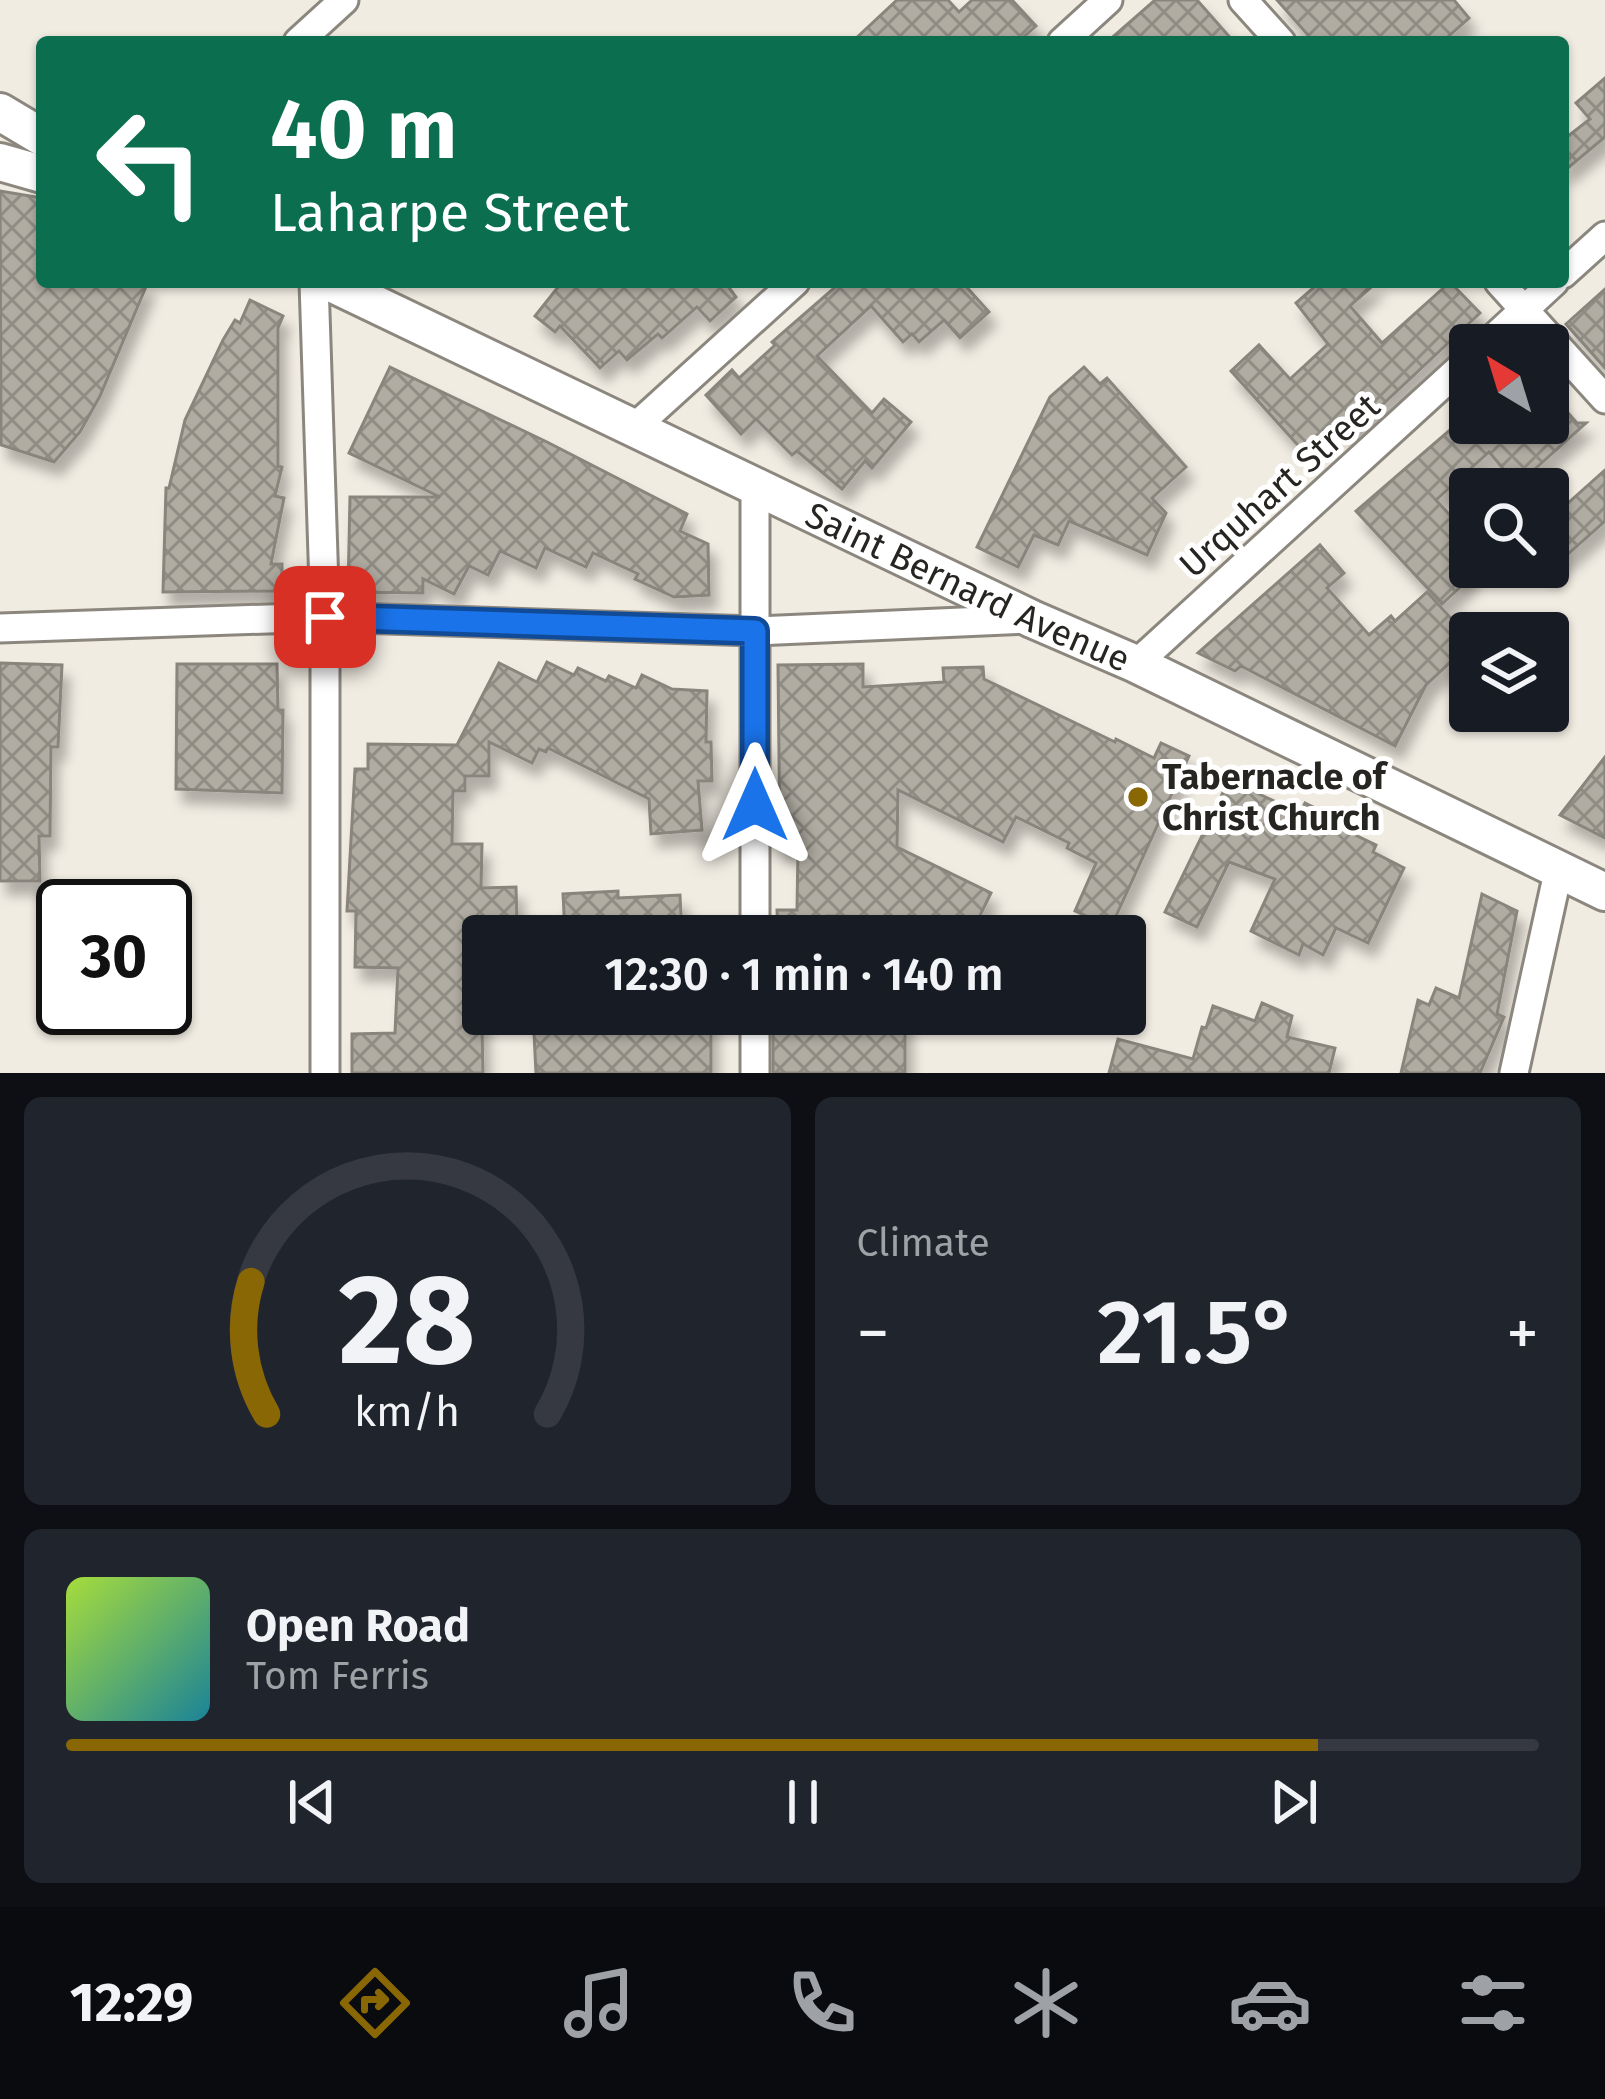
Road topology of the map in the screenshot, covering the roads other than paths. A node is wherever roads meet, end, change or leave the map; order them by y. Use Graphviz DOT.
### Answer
graph roads {
  1 [pos="344,0"];
  2 [pos="1108,0"];
  3 [pos="1243,0"];
  4 [pos="305,36"];
  5 [pos="1068,36"];
  6 [pos="1276,36"];
  7 [pos="0,112"];
  8 [pos="36,133"];
  9 [pos="0,162"];
  10 [pos="36,172"];
  11 [pos="1605,236"];
  12 [pos="1569,269"];
  13 [pos="314,288"];
  14 [pos="342,288"];
  15 [pos="788,288"];
  16 [pos="1504,288"];
  17 [pos="1548,288"];
  18 [pos="1524,310"];
  19 [pos="1509,324"];
  20 [pos="1449,378"];
  21 [pos="1605,399"];
  22 [pos="635,427"];
  23 [pos="755,487"];
  24 [pos="325,617"];
  25 [pos="1032,619"];
  26 [pos="0,628"];
  27 [pos="755,631"];
  28 [pos="1136,664"];
  29 [pos="1559,868"];
  30 [pos="1605,892"];
  31 [pos="755,915"];
  32 [pos="755,1035"];
  33 [pos="325,1073"];
  34 [pos="755,1073"];
  35 [pos="1514,1073"];
  1 -- 4 [label="street"];
  2 -- 5 [label="street"];
  3 -- 6 [label="street"];
  7 -- 8 [label="street"];
  9 -- 10 [label="street"];
  11 -- 12 [label="street"];
  13 -- 24 [label="street"];
  14 -- 22 [label="street, Saint Bernard Avenue"];
  15 -- 22 [label="street"];
  16 -- 18 [label="street"];
  17 -- 18 [label="street"];
  18 -- 19 [label="street"];
  18 -- 21 [label="street"];
  20 -- 28 [label="street, Urquhart Street"];
  22 -- 23 [label="street, Saint Bernard Avenue"];
  23 -- 25 [label="street, Saint Bernard Avenue"];
  23 -- 27 [label="street"];
  24 -- 26 [label="street"];
  24 -- 27 [label="street"];
  24 -- 33 [label="street"];
  25 -- 27 [label="street"];
  25 -- 28 [label="street, Saint Bernard Avenue"];
  27 -- 31 [label="street"];
  28 -- 29 [label="street, Saint Bernard Avenue"];
  29 -- 30 [label="street, Saint Bernard Avenue"];
  29 -- 35 [label="street"];
  32 -- 34 [label="street"];
}
